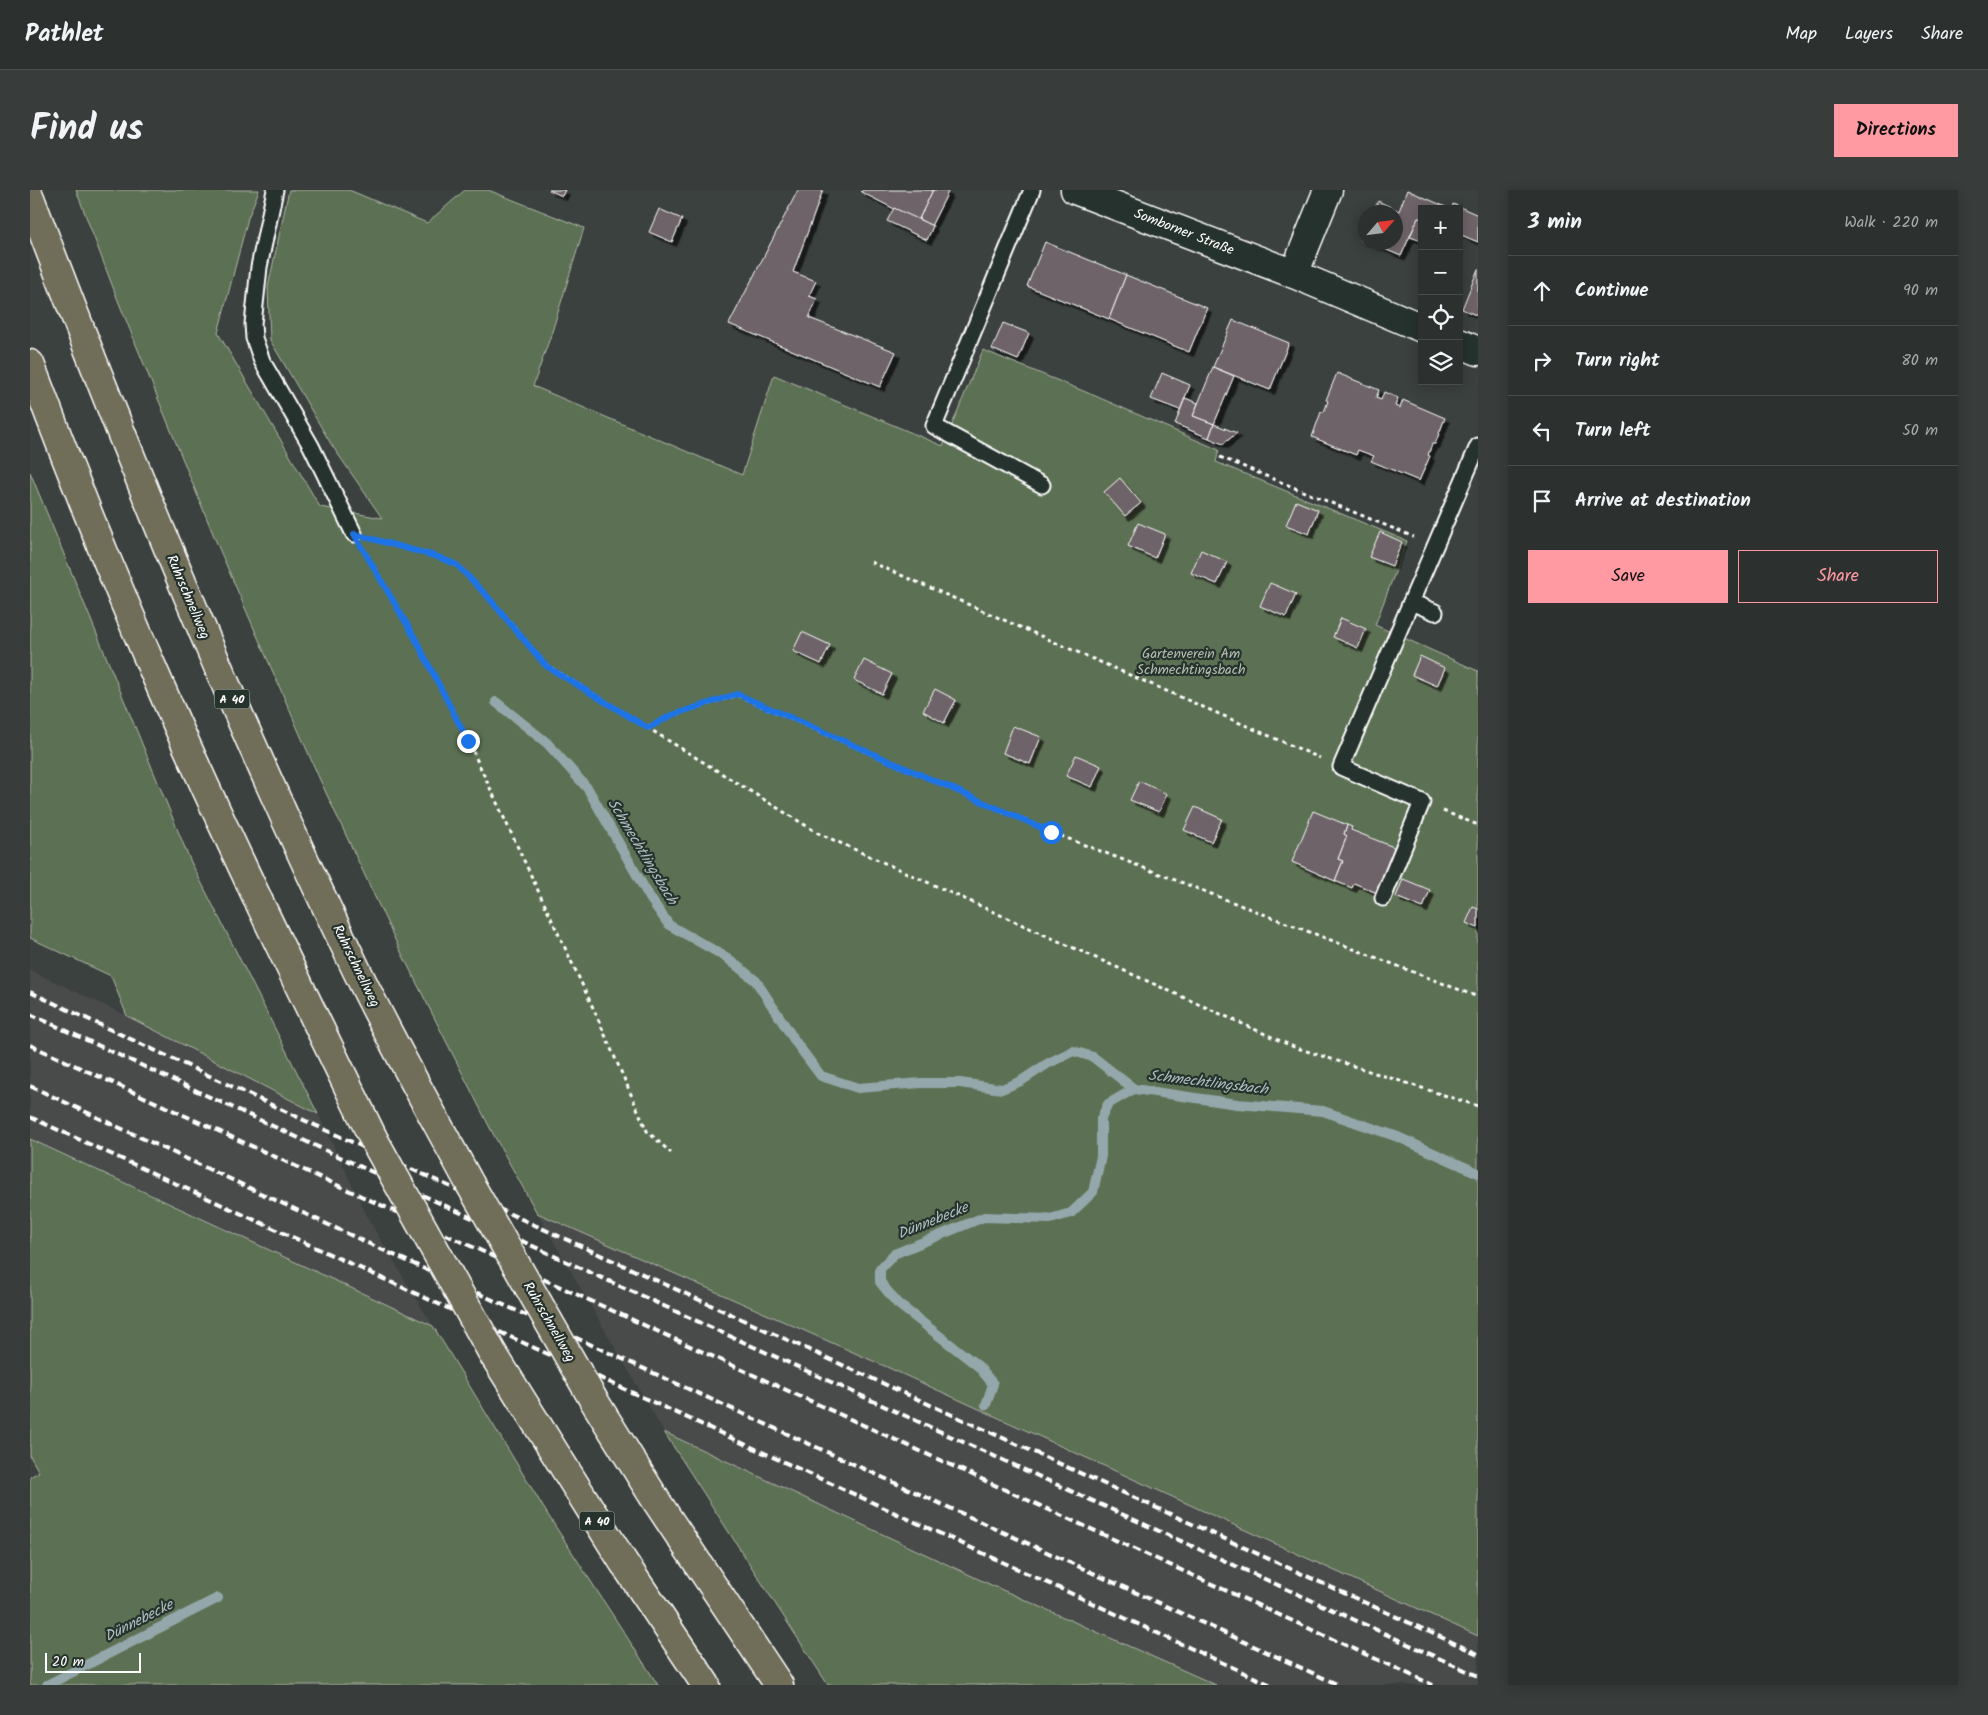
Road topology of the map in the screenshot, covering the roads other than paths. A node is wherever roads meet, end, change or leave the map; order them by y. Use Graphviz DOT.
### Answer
graph roads {
  1 [pos="274,190"];
  2 [pos="1032,190"];
  3 [pos="1075,190"];
  4 [pos="1328,190"];
  5 [pos="30,198"];
  6 [pos="1294,274"];
  7 [pos="1418,326"];
  8 [pos="1463,345"];
  9 [pos="1478,351"];
  10 [pos="30,364"];
  11 [pos="1478,446"];
  12 [pos="1042,485"];
  13 [pos="354,534"];
  14 [pos="1411,602"];
  15 [pos="1435,612"];
  16 [pos="1383,898"];
  17 [pos="706,1685"];
  18 [pos="779,1685"];
  1 -- 13 [label="lane"];
  2 -- 12 [label="lane"];
  3 -- 6 [label="street, Somborner Straße"];
  4 -- 6 [label="street"];
  5 -- 18 [label="highway, Ruhrschnellweg / A 40, bridge"];
  6 -- 7 [label="street, Somborner Straße"];
  8 -- 9 [label="street"];
  10 -- 17 [label="highway, A 40, bridge"];
  11 -- 14 [label="lane"];
  14 -- 15 [label="lane"];
  14 -- 16 [label="lane"];
}
